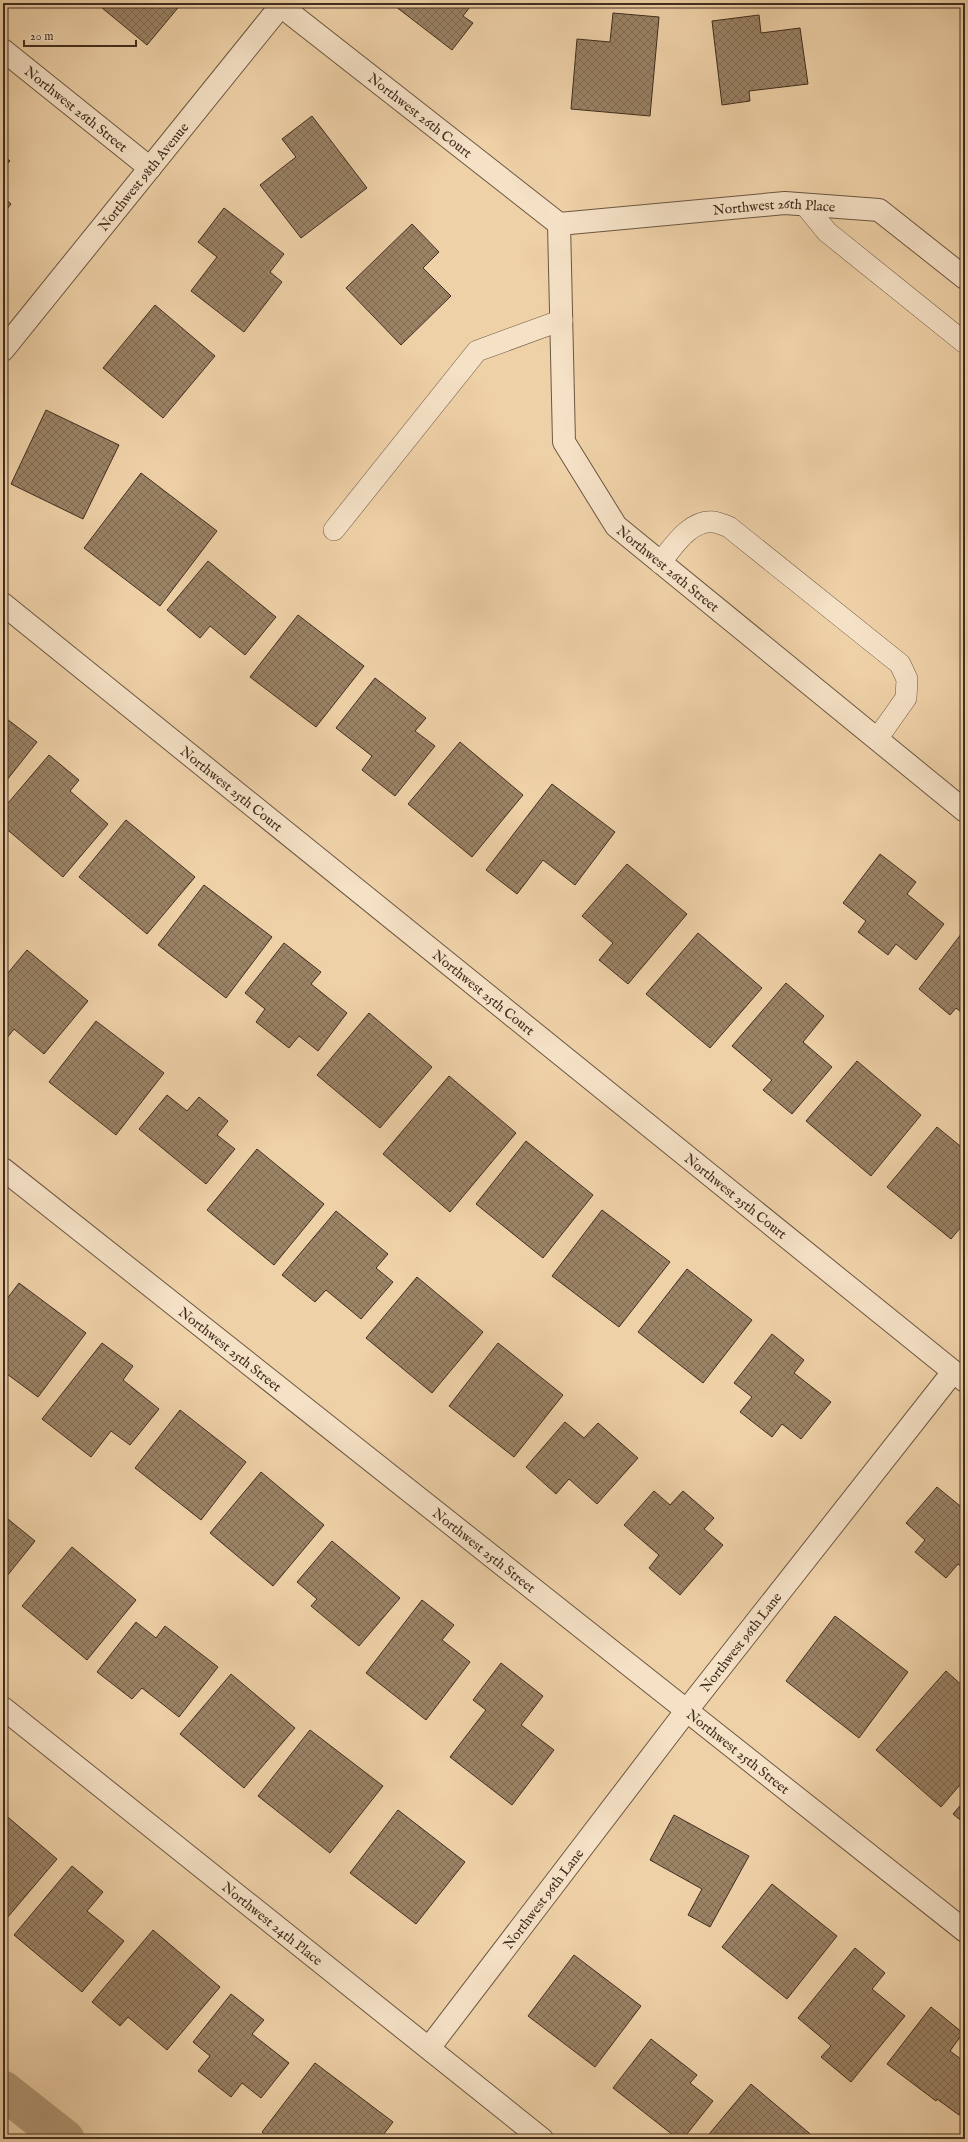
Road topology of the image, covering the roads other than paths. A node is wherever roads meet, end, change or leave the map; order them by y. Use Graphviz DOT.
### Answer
graph roads {
  1 [pos="282,4"];
  2 [pos="3,50"];
  3 [pos="150,168"];
  4 [pos="805,205"];
  5 [pos="560,224"];
  6 [pos="965,278"];
  7 [pos="562,320"];
  8 [pos="965,343"];
  9 [pos="3,350"];
  10 [pos="334,530"];
  11 [pos="660,563"];
  12 [pos="3,604"];
  13 [pos="877,739"];
  14 [pos="965,811"];
  15 [pos="3,1169"];
  16 [pos="959,1376"];
  17 [pos="3,1708"];
  18 [pos="687,1710"];
  19 [pos="965,1931"];
  20 [pos="429,2048"];
  21 [pos="542,2139"];
  1 -- 3 [label="street, Northwest 98th Avenue"];
  1 -- 5 [label="street, Northwest 26th Court"];
  2 -- 3 [label="street, Northwest 26th Street"];
  3 -- 9 [label="street, Northwest 98th Avenue"];
  4 -- 5 [label="street, Northwest 26th Place"];
  4 -- 6 [label="street, Northwest 26th Place"];
  4 -- 8 [label="lane"];
  5 -- 7 [label="street, Northwest 26th Street"];
  7 -- 10 [label="lane"];
  7 -- 11 [label="street, Northwest 26th Street"];
  11 -- 13 [label="street, Northwest 26th Street"];
  11 -- 13 [label="lane"];
  12 -- 16 [label="street, Northwest 25th Court"];
  13 -- 14 [label="street, Northwest 26th Street"];
  15 -- 18 [label="street, Northwest 25th Street"];
  16 -- 18 [label="street, Northwest 96th Lane"];
  17 -- 20 [label="street, Northwest 24th Place"];
  18 -- 19 [label="street, Northwest 25th Street"];
  18 -- 20 [label="street, Northwest 96th Lane"];
  20 -- 21 [label="street, Northwest 24th Place"];
}
